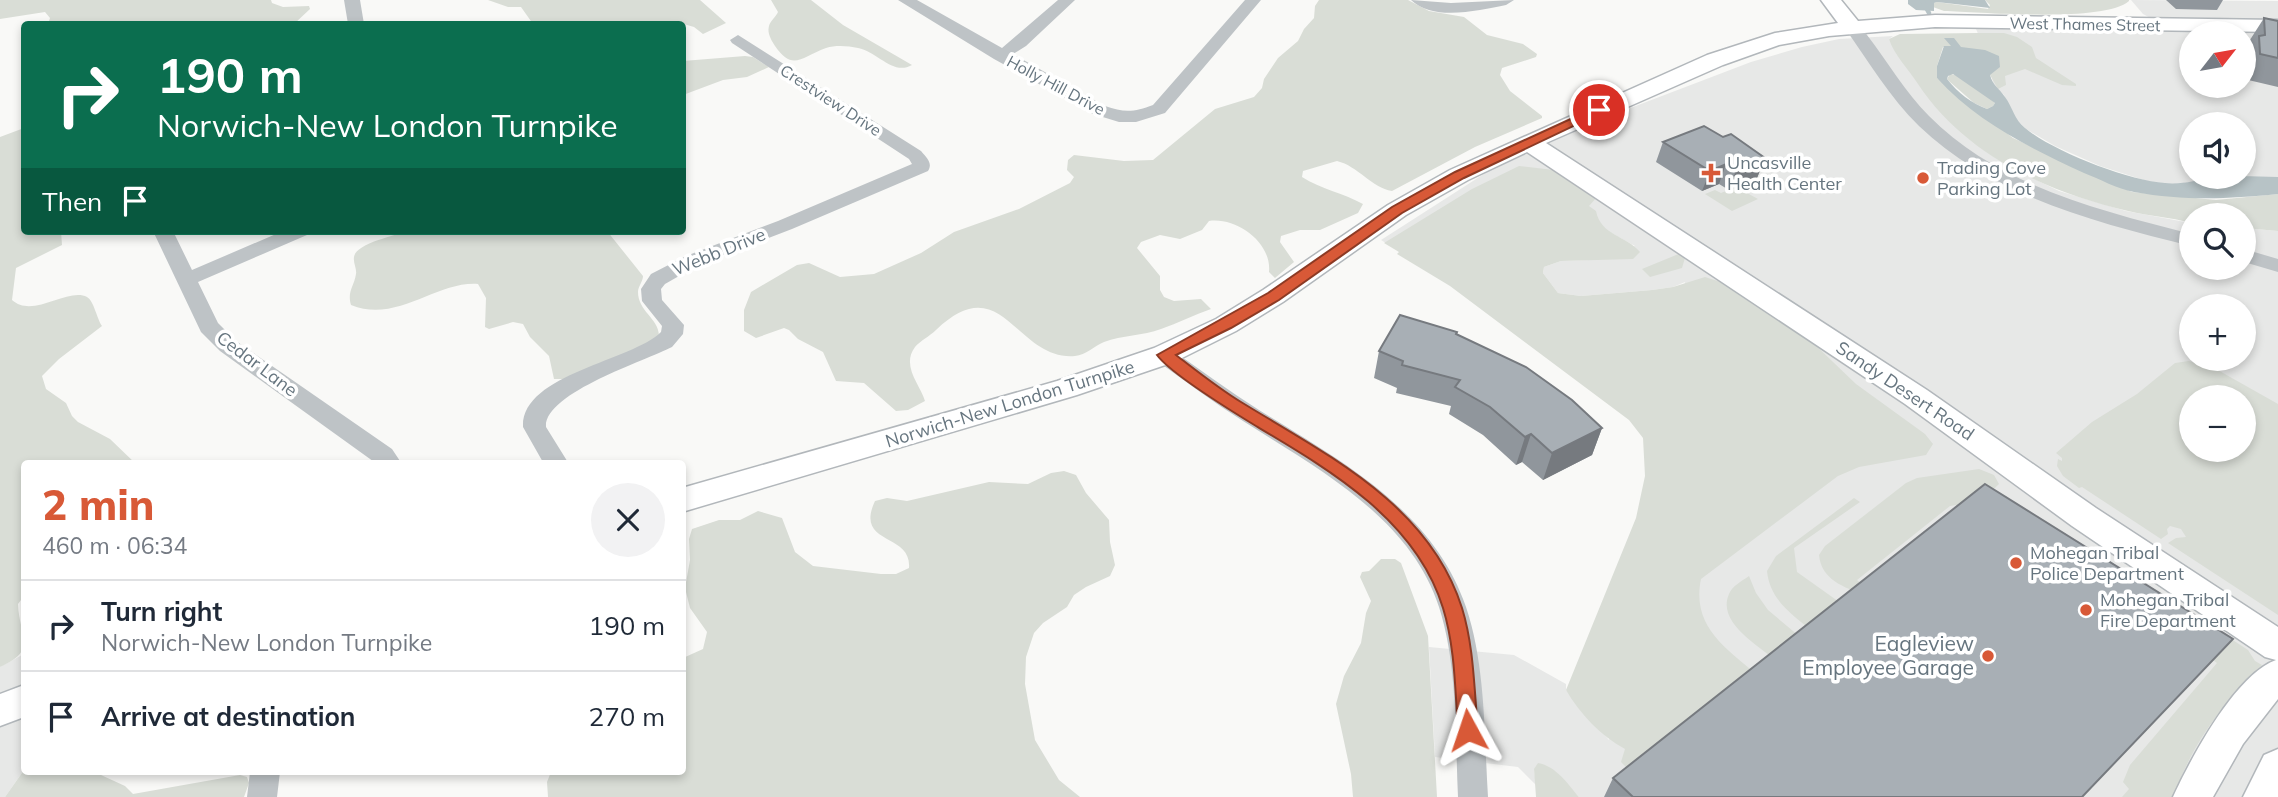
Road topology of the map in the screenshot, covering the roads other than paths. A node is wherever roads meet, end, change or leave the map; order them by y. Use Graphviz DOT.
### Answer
graph roads {
  1 [pos="352,0"];
  2 [pos="906,0"];
  3 [pos="1067,0"];
  4 [pos="1253,0"];
  5 [pos="1419,0"];
  6 [pos="1506,0"];
  7 [pos="1831,0"];
  8 [pos="356,21"];
  9 [pos="1935,21"];
  10 [pos="2278,26"];
  11 [pos="1852,27"];
  12 [pos="738,40"];
  13 [pos="1000,56"];
  14 [pos="1528,142"];
  15 [pos="922,162"];
  16 [pos="165,235"];
  17 [pos="291,235"];
  18 [pos="2179,237"];
  19 [pos="2256,259"];
  20 [pos="2278,266"];
  21 [pos="185,280"];
  22 [pos="1164,355"];
  23 [pos="387,460"];
  24 [pos="554,460"];
  25 [pos="686,499"];
  26 [pos="2278,646"];
  27 [pos="2278,676"];
  28 [pos="21,702"];
  29 [pos="0,710"];
  30 [pos="2278,767"];
  31 [pos="265,775"];
  32 [pos="262,797"];
  33 [pos="1473,797"];
  34 [pos="2193,797"];
  35 [pos="2263,797"];
  1 -- 8 [label="street"];
  2 -- 13 [label="street, Holly Hill Drive"];
  3 -- 13 [label="street"];
  4 -- 13 [label="street, Holly Hill Drive"];
  5 -- 6 [label="street"];
  7 -- 11 [label="main road"];
  9 -- 10 [label="main road, West Thames Street"];
  9 -- 11 [label="main road, Norwich-New London Turnpike"];
  11 -- 14 [label="main road, Norwich-New London Turnpike"];
  11 -- 18 [label="street"];
  12 -- 15 [label="street, Crestview Drive"];
  14 -- 22 [label="main road, Norwich-New London Turnpike"];
  14 -- 26 [label="main road, Sandy Desert Road"];
  15 -- 24 [label="street, Webb Drive"];
  16 -- 21 [label="street, Cedar Lane"];
  17 -- 21 [label="street"];
  19 -- 20 [label="street"];
  21 -- 23 [label="street, Cedar Lane"];
  22 -- 25 [label="main road, Norwich-New London Turnpike"];
  22 -- 33 [label="street"];
  27 -- 34 [label="main road"];
  28 -- 29 [label="main road"];
  30 -- 35 [label="main road"];
  31 -- 32 [label="street"];
}
